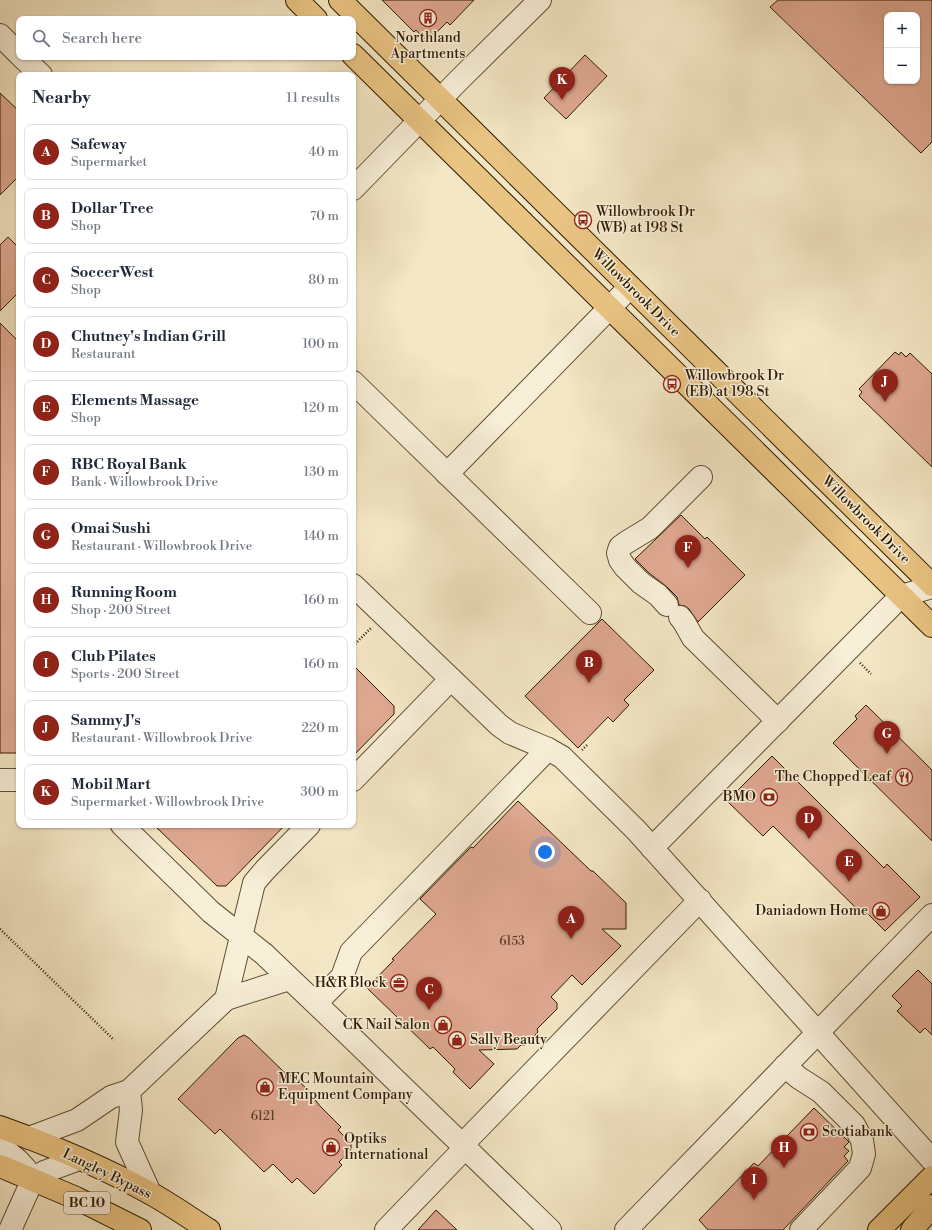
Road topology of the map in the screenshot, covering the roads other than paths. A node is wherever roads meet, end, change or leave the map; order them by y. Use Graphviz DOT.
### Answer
graph roads {
  1 [pos="297,0"];
  2 [pos="340,0"];
  3 [pos="540,0"];
  4 [pos="313,16"];
  5 [pos="0,35"];
  6 [pos="16,51"];
  7 [pos="356,58"];
  8 [pos="25,60"];
  9 [pos="38,72"];
  10 [pos="440,99"];
  11 [pos="420,121"];
  12 [pos="356,186"];
  13 [pos="630,287"];
  14 [pos="609,308"];
  15 [pos="356,385"];
  16 [pos="447,474"];
  17 [pos="701,477"];
  18 [pos="641,583"];
  19 [pos="932,586"];
  20 [pos="356,588"];
  21 [pos="901,596"];
  22 [pos="590,613"];
  23 [pos="932,626"];
  24 [pos="693,638"];
  25 [pos="451,679"];
  26 [pos="778,721"];
  27 [pos="548,749"];
  28 [pos="356,777"];
  29 [pos="0,780"];
  30 [pos="16,780"];
  31 [pos="125,828"];
  32 [pos="306,828"];
  33 [pos="652,848"];
  34 [pos="700,900"];
  35 [pos="932,915"];
  36 [pos="241,935"];
  37 [pos="289,979"];
  38 [pos="226,999"];
  39 [pos="316,1003"];
  40 [pos="818,1032"];
  41 [pos="785,1066"];
  42 [pos="129,1091"];
  43 [pos="0,1127"];
  44 [pos="30,1138"];
  45 [pos="0,1146"];
  46 [pos="463,1147"];
  47 [pos="80,1159"];
  48 [pos="932,1160"];
  49 [pos="0,1166"];
  50 [pos="932,1177"];
  51 [pos="33,1179"];
  52 [pos="150,1193"];
  53 [pos="932,1206"];
  54 [pos="10,1230"];
  55 [pos="140,1230"];
  56 [pos="209,1230"];
  57 [pos="386,1230"];
  58 [pos="550,1230"];
  59 [pos="626,1230"];
  60 [pos="801,1230"];
  61 [pos="879,1230"];
  62 [pos="912,1230"];
  1 -- 4 [label="main road"];
  2 -- 10 [label="main road, Willowbrook Drive"];
  3 -- 10 [label="street"];
  5 -- 6 [label="street"];
  7 -- 11 [label="main road, Willowbrook Drive"];
  8 -- 9 [label="street"];
  10 -- 11 [label="street"];
  10 -- 13 [label="main road, Willowbrook Drive"];
  11 -- 12 [label="street"];
  11 -- 14 [label="main road, Willowbrook Drive"];
  13 -- 14 [label="street"];
  13 -- 19 [label="main road, Willowbrook Drive"];
  14 -- 16 [label="street"];
  14 -- 21 [label="main road, Willowbrook Drive"];
  15 -- 16 [label="street"];
  16 -- 22 [label="street"];
  17 -- 18 [label="street"];
  18 -- 24 [label="street"];
  18 -- 24 [label="street"];
  19 -- 21 [label="street"];
  20 -- 25 [label="street"];
  21 -- 23 [label="main road, Willowbrook Drive"];
  21 -- 26 [label="street"];
  24 -- 26 [label="street"];
  25 -- 27 [label="street"];
  25 -- 28 [label="street"];
  26 -- 33 [label="street"];
  27 -- 33 [label="street"];
  27 -- 39 [label="street"];
  29 -- 30 [label="street"];
  31 -- 36 [label="street"];
  32 -- 36 [label="street"];
  33 -- 34 [label="street"];
  34 -- 40 [label="street"];
  34 -- 46 [label="street"];
  35 -- 40 [label="street"];
  36 -- 37 [label="street"];
  36 -- 38 [label="street"];
  37 -- 38 [label="street"];
  37 -- 39 [label="street"];
  38 -- 42 [label="street"];
  39 -- 46 [label="street"];
  40 -- 41 [label="street"];
  40 -- 48 [label="street"];
  41 -- 59 [label="street"];
  41 -- 60 [label="street"];
  42 -- 44 [label="street"];
  42 -- 52 [label="street"];
  43 -- 44 [label="main road, Langley Bypass / BC 10"];
  44 -- 47 [label="main road, Langley Bypass / BC 10"];
  45 -- 51 [label="street"];
  46 -- 57 [label="street"];
  46 -- 58 [label="street"];
  47 -- 51 [label="street"];
  47 -- 52 [label="main road, Langley Bypass / BC 10"];
  49 -- 51 [label="main road, BC 10"];
  50 -- 61 [label="main road"];
  51 -- 54 [label="street"];
  51 -- 55 [label="main road, BC 10"];
  52 -- 56 [label="main road, Langley Bypass / BC 10"];
  53 -- 62 [label="main road"];
}
